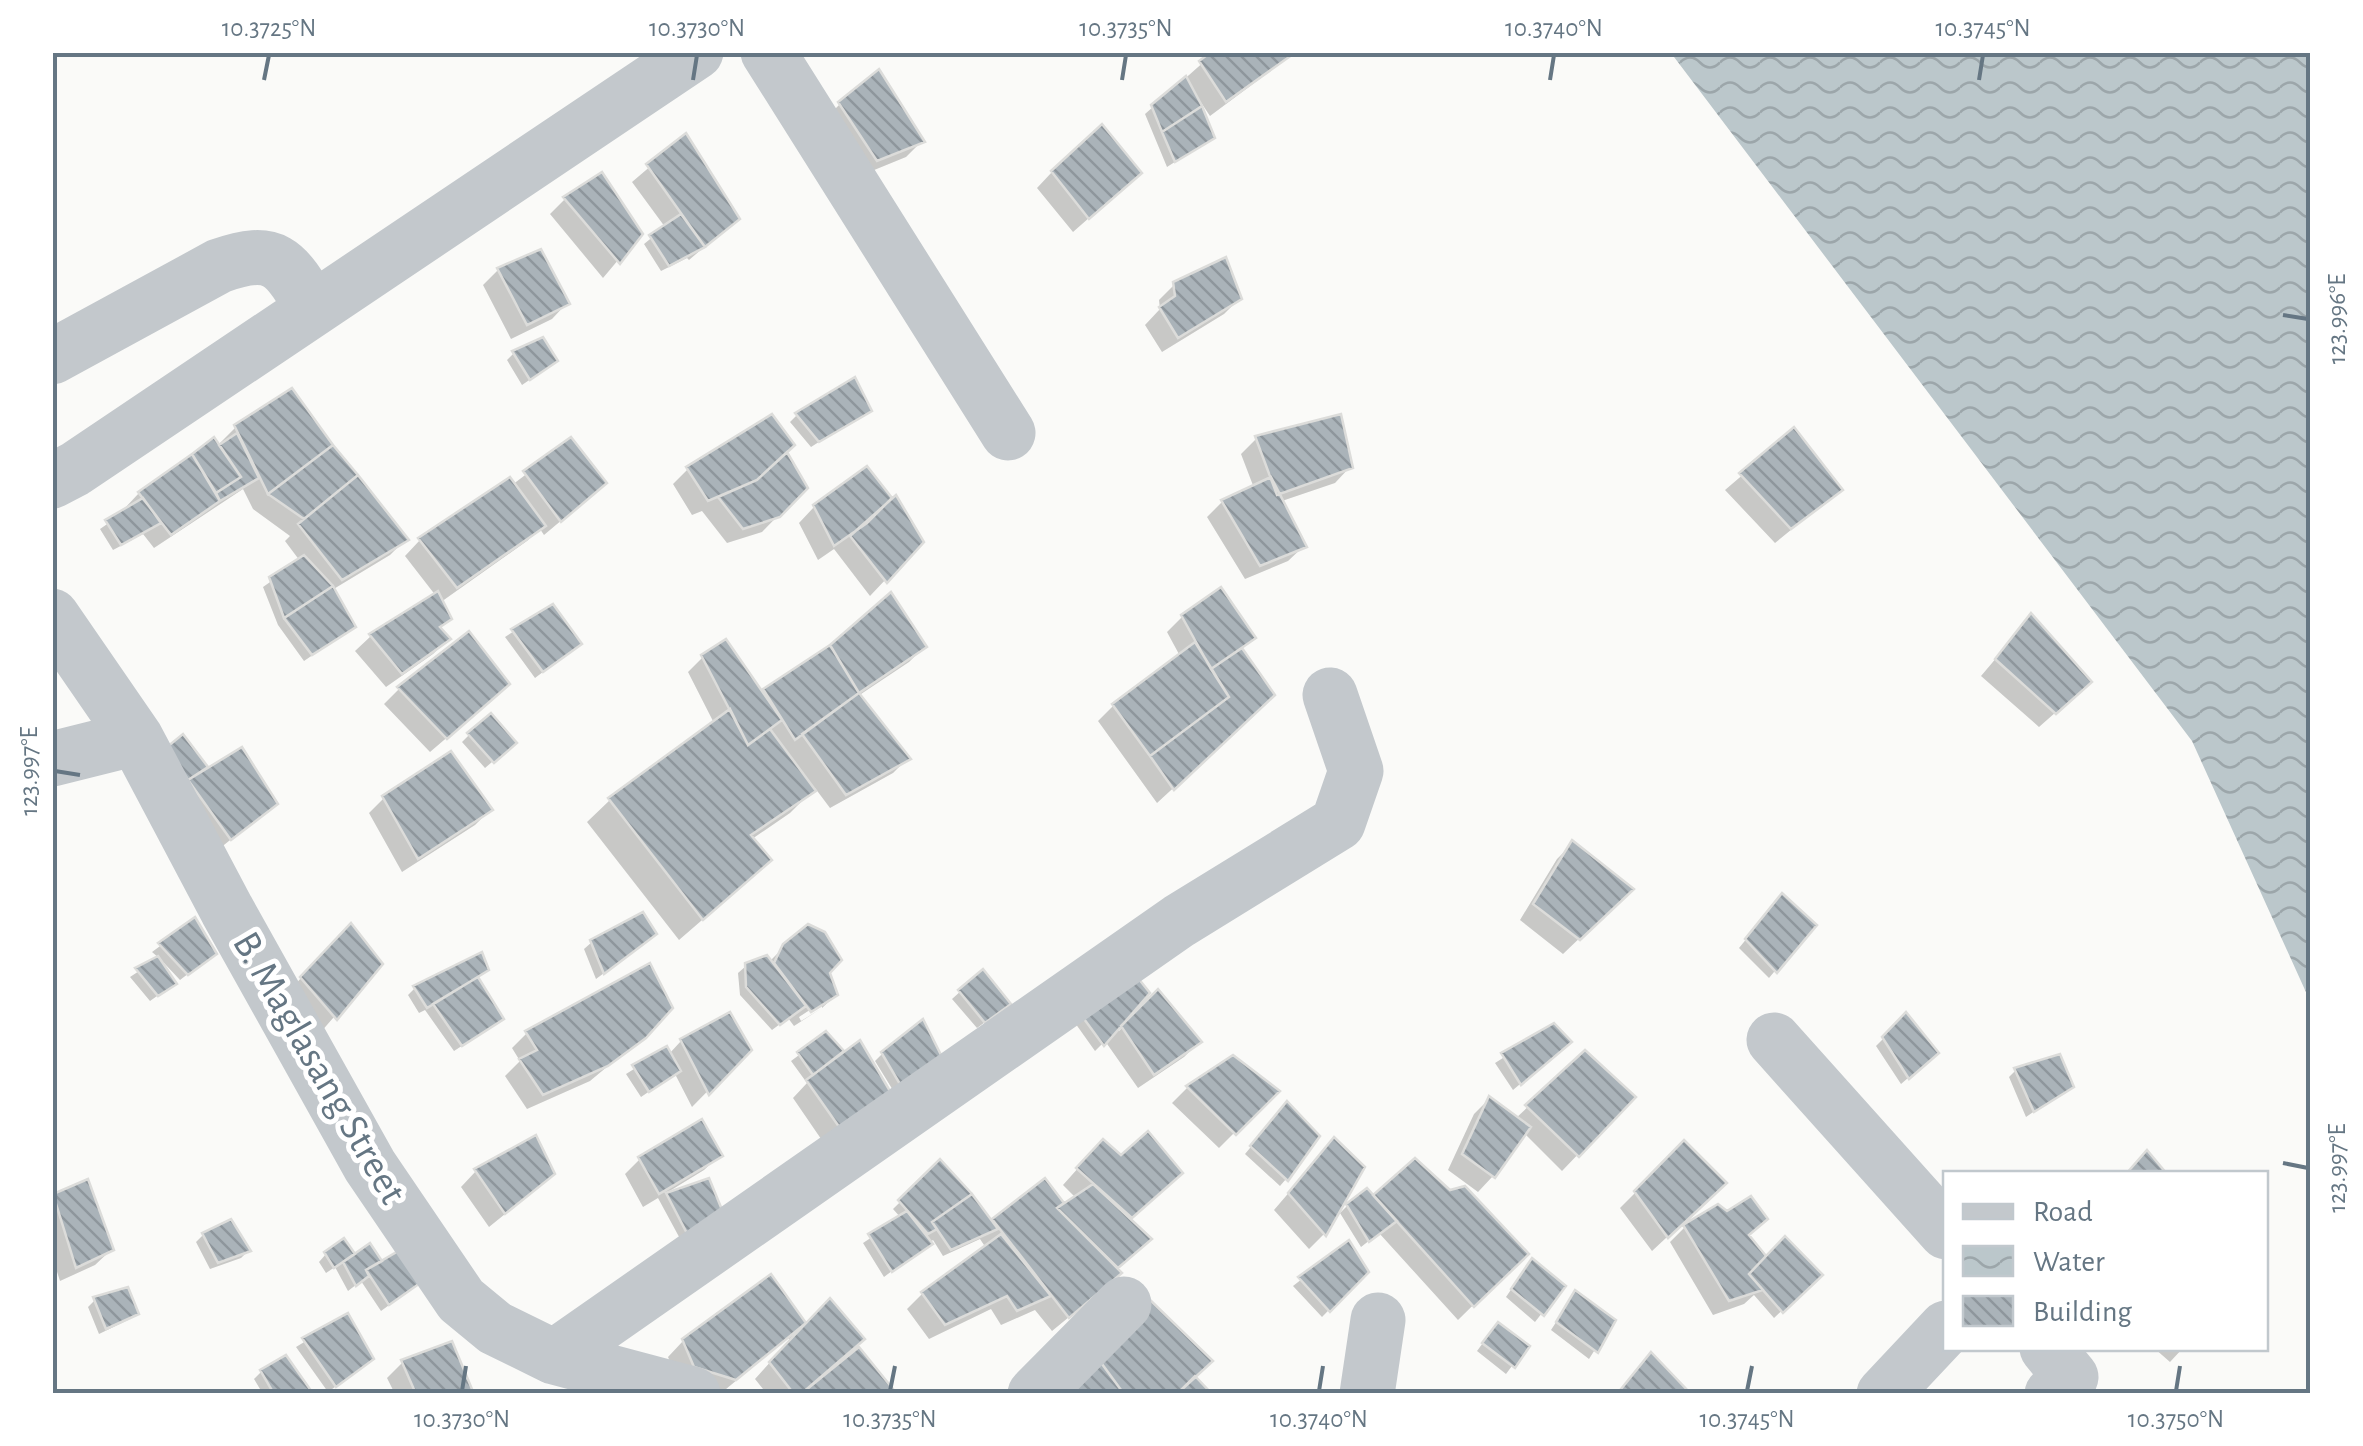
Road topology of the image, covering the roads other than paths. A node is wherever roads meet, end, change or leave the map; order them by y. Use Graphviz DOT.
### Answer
graph roads {
  1 [pos="696,52"];
  2 [pos="768,52"];
  3 [pos="313,308"];
  4 [pos="52,357"];
  5 [pos="1008,433"];
  6 [pos="52,481"];
  7 [pos="52,616"];
  8 [pos="1330,695"];
  9 [pos="136,738"];
  10 [pos="52,759"];
  11 [pos="1774,1040"];
  12 [pos="1943,1229"];
  13 [pos="1124,1304"];
  14 [pos="1378,1320"];
  15 [pos="1943,1331"];
  16 [pos="2049,1351"];
  17 [pos="554,1357"];
  18 [pos="693,1394"];
  19 [pos="1034,1394"];
  20 [pos="1366,1394"];
  21 [pos="1884,1394"];
  22 [pos="2052,1394"];
  1 -- 3 [label="street"];
  2 -- 5 [label="street"];
  3 -- 4 [label="street"];
  3 -- 6 [label="street"];
  7 -- 9 [label="street, B. Maglasang Street"];
  8 -- 17 [label="street"];
  9 -- 10 [label="street"];
  9 -- 17 [label="street, B. Maglasang Street"];
  11 -- 12 [label="street"];
  13 -- 19 [label="street"];
  14 -- 20 [label="street"];
  15 -- 21 [label="street"];
  16 -- 22 [label="street"];
  17 -- 18 [label="street, B. Maglasang Street"];
}
